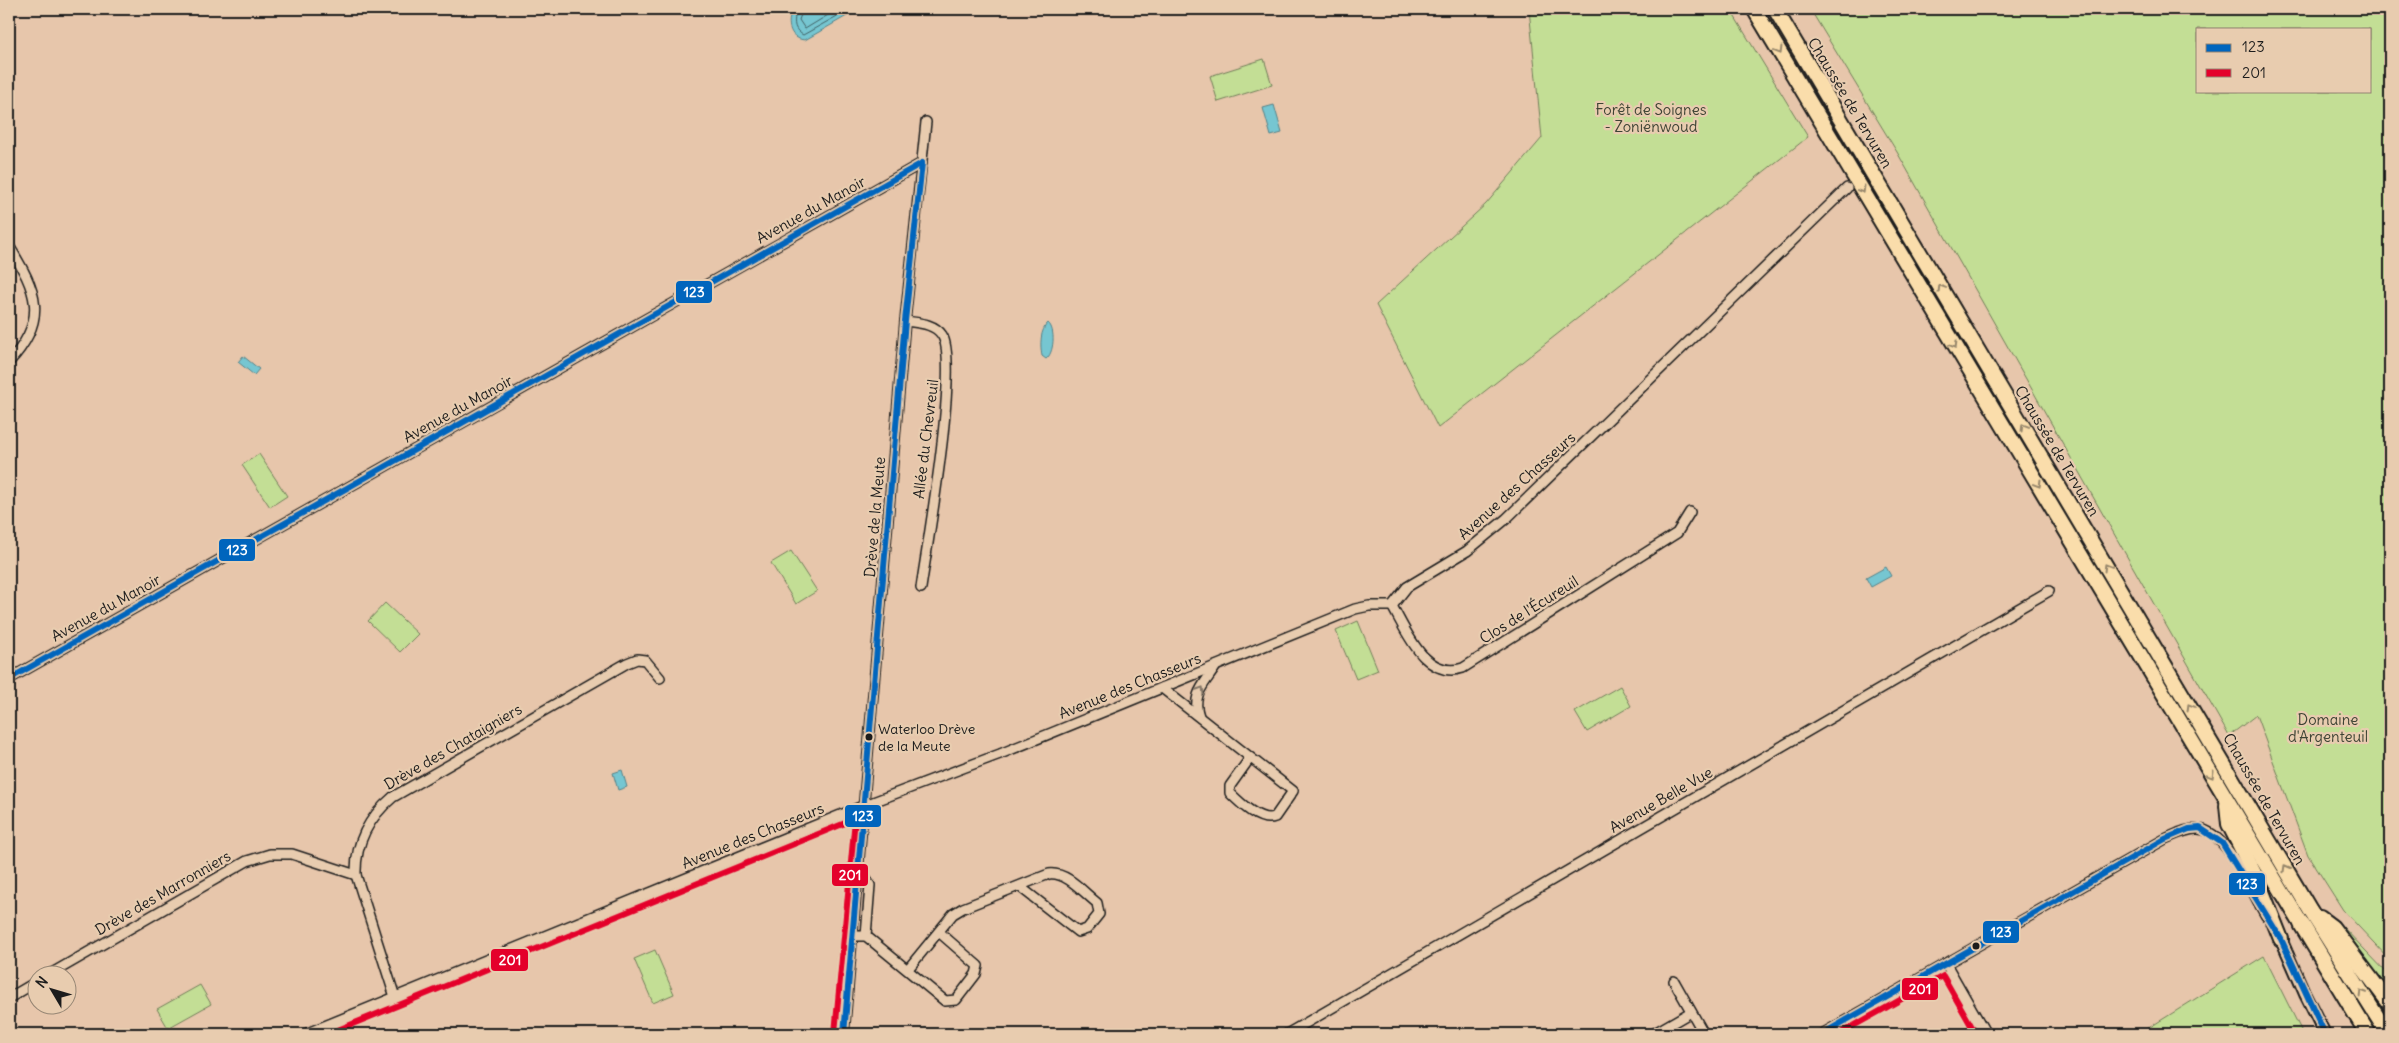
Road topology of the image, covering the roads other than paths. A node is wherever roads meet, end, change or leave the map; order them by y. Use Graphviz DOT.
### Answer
graph roads {
  1 [pos="1754,9"];
  2 [pos="1775,9"];
  3 [pos="926,122"];
  4 [pos="922,163"];
  5 [pos="1847,188"];
  6 [pos="9,246"];
  7 [pos="905,321"];
  8 [pos="9,362"];
  9 [pos="1690,512"];
  10 [pos="921,588"];
  11 [pos="2049,591"];
  12 [pos="1392,606"];
  13 [pos="1216,666"];
  14 [pos="660,678"];
  15 [pos="9,679"];
  16 [pos="1162,688"];
  17 [pos="1199,716"];
  18 [pos="1250,758"];
  19 [pos="2226,799"];
  20 [pos="865,805"];
  21 [pos="857,874"];
  22 [pos="356,875"];
  23 [pos="1019,886"];
  24 [pos="2310,910"];
  25 [pos="2302,925"];
  26 [pos="939,932"];
  27 [pos="853,936"];
  28 [pos="866,936"];
  29 [pos="2281,939"];
  30 [pos="1946,964"];
  31 [pos="64,966"];
  32 [pos="908,969"];
  33 [pos="1674,981"];
  34 [pos="28,987"];
  35 [pos="395,997"];
  36 [pos="9,998"];
  37 [pos="2390,1004"];
  38 [pos="1691,1012"];
  39 [pos="305,1034"];
  40 [pos="844,1034"];
  41 [pos="1287,1034"];
  42 [pos="1653,1034"];
  43 [pos="1704,1034"];
  44 [pos="1822,1034"];
  45 [pos="1986,1034"];
  46 [pos="2325,1034"];
  47 [pos="2368,1034"];
  48 [pos="2388,1034"];
  1 -- 19 [label="highway, one-way"];
  24 -- 2 [label="highway, Chaussée de Tervuren, one-way"];
  3 -- 4 [label="street, Drève de la Meute"];
  4 -- 7 [label="street, Drève de la Meute"];
  4 -- 15 [label="street, Avenue du Manoir"];
  5 -- 12 [label="street, Avenue des Chasseurs"];
  6 -- 8 [label="street"];
  7 -- 10 [label="street, Allée du Chevreuil"];
  7 -- 20 [label="street, Drève de la Meute"];
  9 -- 12 [label="street, Clos de l'Écureuil"];
  11 -- 41 [label="street, Avenue Belle Vue"];
  12 -- 13 [label="street, Avenue des Chasseurs"];
  13 -- 16 [label="street, Avenue des Chasseurs"];
  17 -- 13 [label="street, one-way"];
  14 -- 22 [label="street, Drève des Chataigniers"];
  16 -- 17 [label="street"];
  16 -- 20 [label="street, Avenue des Chasseurs"];
  17 -- 18 [label="street"];
  18 -- 18 [label="street"];
  19 -- 25 [label="highway"];
  19 -- 29 [label="highway"];
  20 -- 21 [label="street, Drève de la Meute"];
  20 -- 35 [label="street, Avenue des Chasseurs"];
  21 -- 27 [label="street, Drève de la Meute"];
  21 -- 28 [label="street"];
  22 -- 31 [label="street, Drève des Marronniers"];
  22 -- 35 [label="street, Drève des Chataigniers"];
  23 -- 23 [label="street"];
  23 -- 26 [label="street"];
  24 -- 37 [label="highway"];
  48 -- 24 [label="highway, Chaussée de Tervuren, one-way"];
  25 -- 47 [label="highway"];
  26 -- 32 [label="street"];
  26 -- 32 [label="street"];
  27 -- 28 [label="street"];
  27 -- 40 [label="street, Drève de la Meute"];
  28 -- 32 [label="street"];
  29 -- 30 [label="street"];
  29 -- 46 [label="street"];
  30 -- 44 [label="street"];
  30 -- 45 [label="street"];
  33 -- 38 [label="street"];
  34 -- 36 [label="street"];
  35 -- 39 [label="street, Avenue des Chasseurs"];
  38 -- 42 [label="street"];
  38 -- 43 [label="street"];
}
